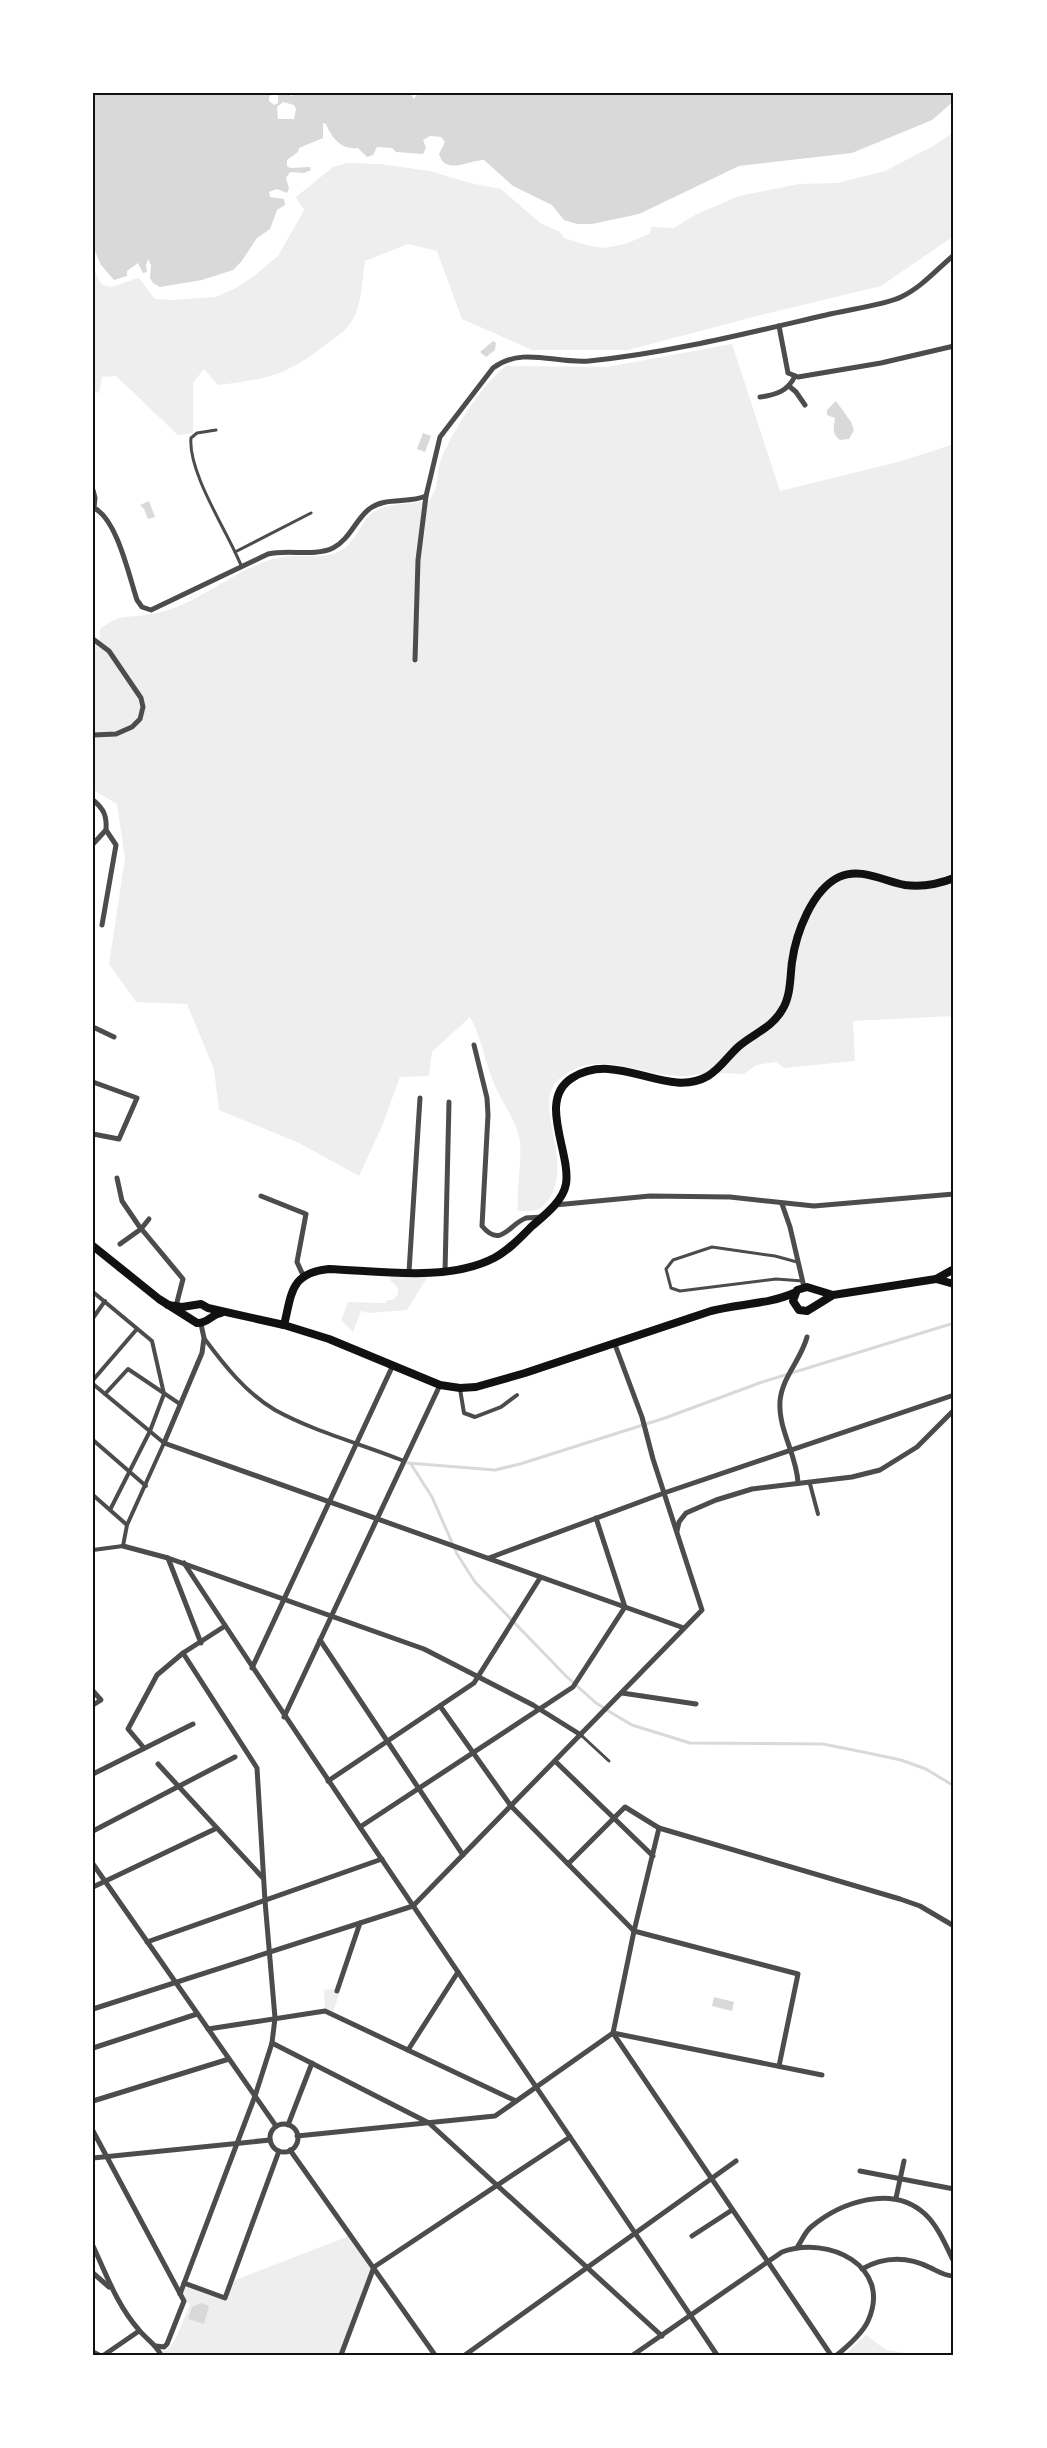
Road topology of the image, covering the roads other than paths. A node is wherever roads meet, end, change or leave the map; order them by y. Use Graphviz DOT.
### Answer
graph roads {
  1 [pos="954,255"];
  2 [pos="779,326"];
  3 [pos="954,346"];
  4 [pos="795,376"];
  5 [pos="789,386"];
  6 [pos="760,397"];
  7 [pos="805,405"];
  8 [pos="216,430"];
  9 [pos="93,490"];
  10 [pos="426,496"];
  11 [pos="94,508"];
  12 [pos="311,513"];
  13 [pos="235,552"];
  14 [pos="242,567"];
  15 [pos="93,639"];
  16 [pos="415,660"];
  17 [pos="93,735"];
  18 [pos="93,800"];
  19 [pos="106,830"];
  20 [pos="93,844"];
  21 [pos="954,878"];
  22 [pos="102,925"];
  23 [pos="93,1027"];
  24 [pos="114,1037"];
  25 [pos="474,1045"];
  26 [pos="93,1082"];
  27 [pos="420,1098"];
  28 [pos="449,1102"];
  29 [pos="93,1134"];
  30 [pos="117,1178"];
  31 [pos="954,1194"];
  32 [pos="261,1196"];
  33 [pos="782,1204"];
  34 [pos="554,1205"];
  35 [pos="543,1217"];
  36 [pos="149,1220"];
  37 [pos="141,1229"];
  38 [pos="120,1244"];
  39 [pos="93,1246"];
  40 [pos="799,1263"];
  41 [pos="954,1269"];
  42 [pos="409,1272"];
  43 [pos="445,1272"];
  44 [pos="303,1275"];
  45 [pos="936,1279"];
  46 [pos="803,1284"];
  47 [pos="954,1284"];
  48 [pos="814,1291"];
  49 [pos="93,1292"];
  50 [pos="794,1293"];
  51 [pos="833,1295"];
  52 [pos="781,1299"];
  53 [pos="105,1301"];
  54 [pos="794,1304"];
  55 [pos="172,1305"];
  56 [pos="195,1305"];
  57 [pos="816,1305"];
  58 [pos="208,1308"];
  59 [pos="225,1312"];
  60 [pos="93,1318"];
  61 [pos="201,1321"];
  62 [pos="284,1325"];
  63 [pos="137,1329"];
  64 [pos="807,1337"];
  65 [pos="204,1338"];
  66 [pos="614,1342"];
  67 [pos="393,1365"];
  68 [pos="93,1382"];
  69 [pos="440,1385"];
  70 [pos="460,1388"];
  71 [pos="105,1394"];
  72 [pos="164,1394"];
  73 [pos="517,1395"];
  74 [pos="954,1395"];
  75 [pos="181,1405"];
  76 [pos="954,1410"];
  77 [pos="150,1431"];
  78 [pos="93,1440"];
  79 [pos="357,1442"];
  80 [pos="164,1443"];
  81 [pos="790,1450"];
  82 [pos="404,1461"];
  83 [pos="129,1471"];
  84 [pos="798,1483"];
  85 [pos="810,1485"];
  86 [pos="146,1486"];
  87 [pos="664,1492"];
  88 [pos="93,1496"];
  89 [pos="328,1502"];
  90 [pos="110,1510"];
  91 [pos="818,1514"];
  92 [pos="596,1518"];
  93 [pos="375,1520"];
  94 [pos="127,1525"];
  95 [pos="677,1531"];
  96 [pos="123,1546"];
  97 [pos="93,1550"];
  98 [pos="168,1558"];
  99 [pos="489,1558"];
  100 [pos="184,1563"];
  101 [pos="540,1578"];
  102 [pos="283,1599"];
  103 [pos="625,1607"];
  104 [pos="331,1616"];
  105 [pos="225,1626"];
  106 [pos="684,1628"];
  107 [pos="320,1640"];
  108 [pos="201,1643"];
  109 [pos="183,1653"];
  110 [pos="252,1668"];
  111 [pos="478,1677"];
  112 [pos="93,1691"];
  113 [pos="622,1693"];
  114 [pos="696,1704"];
  115 [pos="93,1705"];
  116 [pos="440,1706"];
  117 [pos="538,1708"];
  118 [pos="284,1717"];
  119 [pos="193,1724"];
  120 [pos="581,1735"];
  121 [pos="387,1741"];
  122 [pos="144,1748"];
  123 [pos="473,1752"];
  124 [pos="235,1757"];
  125 [pos="555,1761"];
  126 [pos="609,1761"];
  127 [pos="158,1764"];
  128 [pos="93,1774"];
  129 [pos="328,1781"];
  130 [pos="180,1788"];
  131 [pos="418,1789"];
  132 [pos="511,1806"];
  133 [pos="614,1819"];
  134 [pos="360,1827"];
  135 [pos="659,1827"];
  136 [pos="216,1828"];
  137 [pos="93,1831"];
  138 [pos="462,1855"];
  139 [pos="653,1856"];
  140 [pos="382,1859"];
  141 [pos="93,1864"];
  142 [pos="568,1864"];
  143 [pos="263,1878"];
  144 [pos="105,1881"];
  145 [pos="93,1887"];
  146 [pos="265,1901"];
  147 [pos="413,1906"];
  148 [pos="360,1923"];
  149 [pos="954,1926"];
  150 [pos="634,1931"];
  151 [pos="147,1942"];
  152 [pos="269,1952"];
  153 [pos="458,1972"];
  154 [pos="176,1983"];
  155 [pos="337,1991"];
  156 [pos="93,2009"];
  157 [pos="198,2014"];
  158 [pos="275,2018"];
  159 [pos="208,2029"];
  160 [pos="613,2033"];
  161 [pos="272,2043"];
  162 [pos="93,2048"];
  163 [pos="408,2050"];
  164 [pos="229,2059"];
  165 [pos="312,2063"];
  166 [pos="779,2066"];
  167 [pos="822,2075"];
  168 [pos="537,2087"];
  169 [pos="255,2096"];
  170 [pos="516,2101"];
  171 [pos="93,2102"];
  172 [pos="429,2123"];
  173 [pos="288,2125"];
  174 [pos="276,2126"];
  175 [pos="93,2131"];
  176 [pos="297,2136"];
  177 [pos="570,2137"];
  178 [pos="270,2140"];
  179 [pos="235,2144"];
  180 [pos="290,2150"];
  181 [pos="279,2151"];
  182 [pos="106,2157"];
  183 [pos="93,2158"];
  184 [pos="736,2161"];
  185 [pos="904,2161"];
  186 [pos="860,2170"];
  187 [pos="710,2178"];
  188 [pos="901,2178"];
  189 [pos="497,2186"];
  190 [pos="954,2189"];
  191 [pos="896,2198"];
  192 [pos="732,2210"];
  193 [pos="635,2232"];
  194 [pos="692,2236"];
  195 [pos="93,2246"];
  196 [pos="798,2246"];
  197 [pos="768,2262"];
  198 [pos="954,2262"];
  199 [pos="374,2267"];
  200 [pos="588,2269"];
  201 [pos="862,2269"];
  202 [pos="93,2273"];
  203 [pos="954,2276"];
  204 [pos="184,2283"];
  205 [pos="110,2288"];
  206 [pos="180,2294"];
  207 [pos="691,2316"];
  208 [pos="139,2331"];
  209 [pos="662,2336"];
  210 [pos="156,2346"];
  211 [pos="93,2352"];
  212 [pos="99,2355"];
  213 [pos="104,2355"];
  214 [pos="161,2355"];
  215 [pos="341,2355"];
  216 [pos="435,2355"];
  217 [pos="465,2355"];
  218 [pos="633,2355"];
  219 [pos="717,2355"];
  220 [pos="831,2355"];
  221 [pos="837,2355"];
  1 -- 2 [label="street"];
  2 -- 4 [label="street"];
  2 -- 10 [label="street"];
  3 -- 4 [label="street"];
  4 -- 5 [label="street"];
  5 -- 6 [label="street"];
  5 -- 7 [label="street"];
  8 -- 13 [label="lane"];
  9 -- 11 [label="street"];
  10 -- 14 [label="street"];
  10 -- 16 [label="street"];
  11 -- 14 [label="street"];
  12 -- 13 [label="lane"];
  13 -- 14 [label="lane"];
  15 -- 17 [label="street"];
  18 -- 19 [label="street"];
  19 -- 20 [label="street"];
  19 -- 22 [label="street"];
  21 -- 34 [label="main road"];
  23 -- 24 [label="street"];
  25 -- 35 [label="street"];
  26 -- 29 [label="street"];
  27 -- 42 [label="street"];
  28 -- 43 [label="street"];
  30 -- 37 [label="street"];
  31 -- 33 [label="street"];
  32 -- 44 [label="street"];
  33 -- 34 [label="street"];
  33 -- 40 [label="street"];
  34 -- 35 [label="main road"];
  35 -- 43 [label="main road"];
  36 -- 37 [label="street"];
  37 -- 38 [label="street"];
  37 -- 55 [label="street"];
  39 -- 55 [label="main road"];
  40 -- 46 [label="street"];
  40 -- 46 [label="lane"];
  41 -- 45 [label="main road"];
  42 -- 43 [label="main road"];
  42 -- 44 [label="main road"];
  44 -- 62 [label="main road"];
  45 -- 47 [label="main road"];
  45 -- 51 [label="main road"];
  46 -- 48 [label="main road"];
  46 -- 50 [label="main road"];
  48 -- 51 [label="main road"];
  48 -- 57 [label="main road"];
  49 -- 53 [label="street"];
  50 -- 52 [label="main road"];
  50 -- 54 [label="main road"];
  51 -- 57 [label="main road"];
  52 -- 54 [label="main road"];
  52 -- 66 [label="main road"];
  53 -- 60 [label="street"];
  53 -- 63 [label="street"];
  54 -- 57 [label="main road"];
  55 -- 56 [label="main road"];
  55 -- 61 [label="main road"];
  56 -- 58 [label="main road"];
  56 -- 61 [label="main road"];
  58 -- 59 [label="main road"];
  58 -- 61 [label="main road"];
  59 -- 61 [label="main road"];
  59 -- 62 [label="main road"];
  61 -- 65 [label="street"];
  62 -- 67 [label="main road"];
  63 -- 68 [label="street"];
  63 -- 72 [label="street"];
  64 -- 81 [label="street"];
  65 -- 75 [label="street"];
  65 -- 79 [label="street"];
  66 -- 70 [label="main road"];
  66 -- 87 [label="street"];
  67 -- 69 [label="main road"];
  67 -- 79 [label="street"];
  68 -- 71 [label="street"];
  69 -- 70 [label="main road"];
  69 -- 82 [label="street"];
  70 -- 73 [label="street"];
  71 -- 72 [label="street"];
  71 -- 77 [label="street"];
  72 -- 75 [label="street"];
  72 -- 77 [label="street"];
  74 -- 81 [label="street"];
  75 -- 80 [label="street"];
  76 -- 84 [label="street"];
  77 -- 80 [label="street"];
  77 -- 83 [label="street"];
  78 -- 83 [label="street"];
  79 -- 82 [label="street"];
  79 -- 89 [label="street"];
  80 -- 86 [label="street"];
  80 -- 89 [label="street"];
  81 -- 84 [label="street"];
  81 -- 87 [label="street"];
  82 -- 93 [label="street"];
  83 -- 86 [label="street"];
  83 -- 90 [label="street"];
  84 -- 95 [label="street"];
  85 -- 91 [label="street"];
  86 -- 94 [label="street"];
  87 -- 92 [label="street"];
  87 -- 95 [label="street"];
  88 -- 90 [label="street"];
  89 -- 93 [label="street"];
  89 -- 102 [label="street"];
  90 -- 94 [label="street"];
  92 -- 99 [label="street"];
  92 -- 103 [label="street"];
  93 -- 99 [label="street"];
  93 -- 104 [label="street"];
  94 -- 96 [label="street"];
  95 -- 106 [label="street"];
  96 -- 97 [label="street"];
  96 -- 98 [label="street"];
  98 -- 100 [label="street"];
  98 -- 108 [label="street"];
  99 -- 101 [label="street"];
  100 -- 102 [label="street"];
  100 -- 105 [label="street"];
  101 -- 103 [label="street"];
  101 -- 111 [label="street"];
  102 -- 104 [label="street"];
  102 -- 110 [label="street"];
  103 -- 106 [label="street"];
  103 -- 117 [label="street"];
  104 -- 107 [label="street"];
  104 -- 111 [label="street"];
  105 -- 108 [label="street"];
  105 -- 110 [label="street"];
  106 -- 113 [label="street"];
  107 -- 118 [label="street"];
  107 -- 121 [label="street"];
  108 -- 109 [label="street"];
  109 -- 122 [label="street"];
  109 -- 143 [label="street"];
  110 -- 118 [label="street"];
  111 -- 116 [label="street"];
  111 -- 117 [label="street"];
  112 -- 115 [label="street"];
  113 -- 114 [label="street"];
  113 -- 120 [label="street"];
  116 -- 121 [label="street"];
  116 -- 123 [label="street"];
  117 -- 120 [label="street"];
  117 -- 123 [label="street"];
  118 -- 129 [label="street"];
  119 -- 122 [label="street"];
  120 -- 125 [label="street"];
  120 -- 126 [label="lane"];
  121 -- 129 [label="street"];
  121 -- 131 [label="street"];
  122 -- 128 [label="street"];
  123 -- 131 [label="street"];
  123 -- 132 [label="street"];
  124 -- 130 [label="street"];
  125 -- 132 [label="street"];
  125 -- 133 [label="street"];
  127 -- 130 [label="street"];
  129 -- 134 [label="street"];
  130 -- 136 [label="street"];
  130 -- 137 [label="street"];
  131 -- 134 [label="street"];
  131 -- 138 [label="street"];
  132 -- 138 [label="street"];
  132 -- 142 [label="street"];
  133 -- 135 [label="street"];
  133 -- 139 [label="street"];
  133 -- 142 [label="street"];
  134 -- 140 [label="street"];
  135 -- 139 [label="street"];
  135 -- 149 [label="street"];
  136 -- 143 [label="street"];
  136 -- 144 [label="street"];
  138 -- 147 [label="street"];
  139 -- 150 [label="street"];
  140 -- 146 [label="street"];
  140 -- 147 [label="street"];
  141 -- 144 [label="street"];
  142 -- 150 [label="street"];
  143 -- 146 [label="street"];
  144 -- 145 [label="street"];
  144 -- 151 [label="street"];
  146 -- 151 [label="street"];
  146 -- 152 [label="street"];
  147 -- 148 [label="street"];
  147 -- 153 [label="street"];
  148 -- 152 [label="street"];
  148 -- 155 [label="street"];
  150 -- 160 [label="street"];
  150 -- 166 [label="street"];
  151 -- 154 [label="street"];
  152 -- 154 [label="street"];
  152 -- 158 [label="street"];
  153 -- 163 [label="street"];
  153 -- 168 [label="street"];
  154 -- 156 [label="street"];
  154 -- 157 [label="street"];
  157 -- 159 [label="street"];
  157 -- 162 [label="street"];
  158 -- 159 [label="street"];
  158 -- 161 [label="street"];
  158 -- 163 [label="street"];
  159 -- 164 [label="street"];
  160 -- 166 [label="street"];
  160 -- 168 [label="street"];
  160 -- 187 [label="street"];
  161 -- 165 [label="street"];
  161 -- 169 [label="street"];
  163 -- 170 [label="street"];
  164 -- 169 [label="street"];
  164 -- 171 [label="street"];
  165 -- 172 [label="street"];
  165 -- 173 [label="street"];
  166 -- 167 [label="street"];
  168 -- 170 [label="street"];
  168 -- 177 [label="street"];
  169 -- 174 [label="street"];
  169 -- 179 [label="street"];
  170 -- 172 [label="street"];
  172 -- 176 [label="street"];
  172 -- 189 [label="street"];
  173 -- 174 [label="street"];
  173 -- 176 [label="street"];
  174 -- 178 [label="street"];
  175 -- 182 [label="street"];
  176 -- 180 [label="street"];
  177 -- 189 [label="street"];
  177 -- 193 [label="street"];
  178 -- 179 [label="street"];
  178 -- 181 [label="street"];
  179 -- 182 [label="street"];
  179 -- 204 [label="street"];
  180 -- 181 [label="street"];
  180 -- 199 [label="street"];
  181 -- 204 [label="street"];
  182 -- 183 [label="street"];
  182 -- 206 [label="street"];
  184 -- 187 [label="street"];
  185 -- 188 [label="street"];
  186 -- 188 [label="street"];
  187 -- 192 [label="street"];
  187 -- 193 [label="street"];
  188 -- 190 [label="street"];
  188 -- 191 [label="street"];
  189 -- 199 [label="street"];
  189 -- 200 [label="street"];
  191 -- 196 [label="street"];
  191 -- 198 [label="street"];
  192 -- 194 [label="street"];
  192 -- 197 [label="street"];
  193 -- 200 [label="street"];
  193 -- 207 [label="street"];
  195 -- 205 [label="street"];
  196 -- 197 [label="street"];
  196 -- 201 [label="street"];
  197 -- 207 [label="street"];
  197 -- 220 [label="street"];
  199 -- 215 [label="street"];
  199 -- 216 [label="street"];
  200 -- 209 [label="street"];
  200 -- 217 [label="street"];
  201 -- 203 [label="street"];
  201 -- 221 [label="street"];
  202 -- 205 [label="street"];
  204 -- 206 [label="street"];
  205 -- 208 [label="street"];
  206 -- 210 [label="street"];
  207 -- 209 [label="street"];
  207 -- 219 [label="street"];
  208 -- 210 [label="street"];
  208 -- 213 [label="street"];
  209 -- 218 [label="street"];
  210 -- 214 [label="street"];
  211 -- 212 [label="street"];
}
